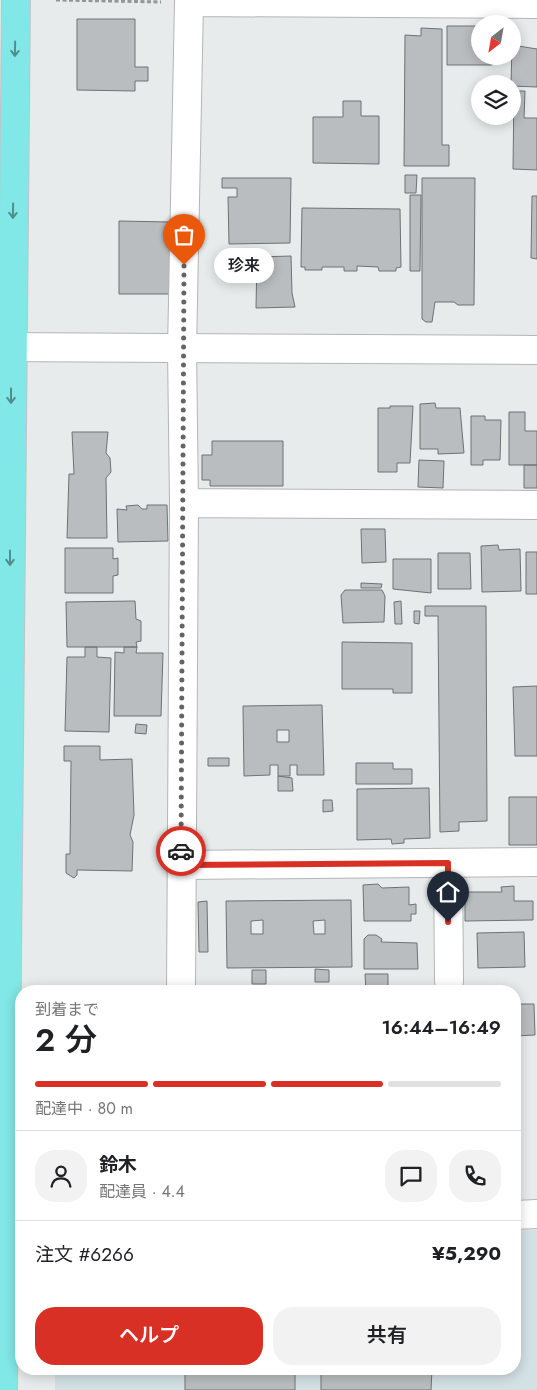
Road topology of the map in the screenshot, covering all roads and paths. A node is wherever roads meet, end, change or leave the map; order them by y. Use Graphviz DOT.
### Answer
graph roads {
  1 [pos="16,0"];
  2 [pos="56,0"];
  3 [pos="189,2"];
  4 [pos="537,4"];
  5 [pos="6,347"];
  6 [pos="182,350"];
  7 [pos="537,350"];
  8 [pos="184,503"];
  9 [pos="537,505"];
  10 [pos="537,862"];
  11 [pos="448,863"];
  12 [pos="181,865"];
  13 [pos="449,981"];
  14 [pos="181,985"];
  15 [pos="537,1214"];
  16 [pos="521,1215"];
  17 [pos="3,1390"];
  1 -- 5 [label="main road, one-way"];
  2 -- 3 [label="path"];
  3 -- 4 [label="street"];
  3 -- 6 [label="street"];
  5 -- 6 [label="street"];
  5 -- 17 [label="main road, one-way"];
  6 -- 7 [label="street"];
  6 -- 8 [label="street"];
  8 -- 9 [label="street"];
  8 -- 12 [label="street"];
  10 -- 11 [label="street"];
  11 -- 12 [label="street"];
  11 -- 13 [label="street"];
  12 -- 14 [label="street"];
  15 -- 16 [label="street"];
}
